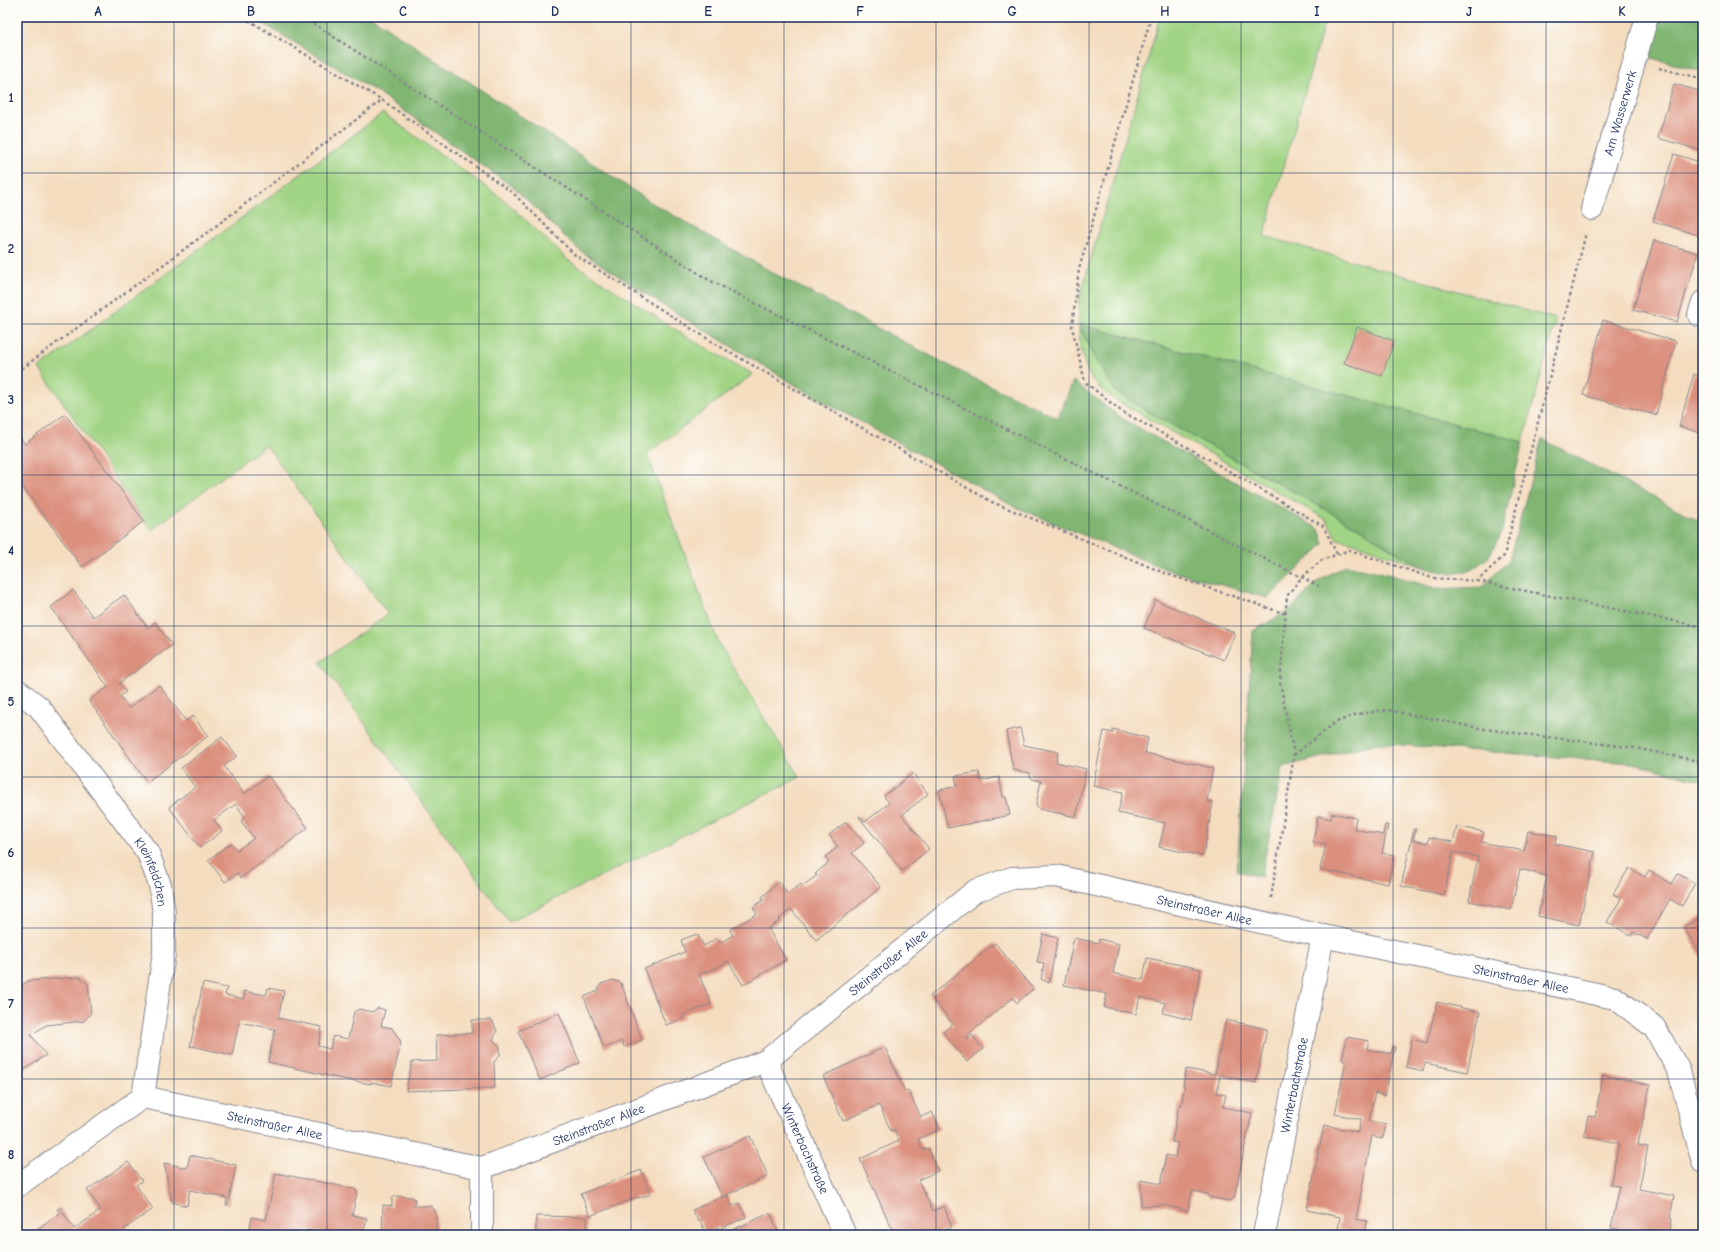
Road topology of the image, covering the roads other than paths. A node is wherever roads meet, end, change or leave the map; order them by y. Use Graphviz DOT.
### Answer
graph roads {
  1 [pos="1647,17"];
  2 [pos="1592,209"];
  3 [pos="17,690"];
  4 [pos="1323,936"];
  5 [pos="766,1061"];
  6 [pos="143,1097"];
  7 [pos="1703,1162"];
  8 [pos="482,1168"];
  9 [pos="17,1186"];
  10 [pos="482,1235"];
  11 [pos="845,1235"];
  12 [pos="1264,1235"];
  1 -- 2 [label="street, Am Wasserwerk"];
  3 -- 6 [label="street, Kleinfeldchen"];
  4 -- 5 [label="street, Steinstraßer Allee"];
  4 -- 7 [label="street, Steinstraßer Allee"];
  4 -- 12 [label="street, Winterbachstraße"];
  5 -- 8 [label="street, Steinstraßer Allee"];
  5 -- 11 [label="street, Winterbachstraße"];
  6 -- 8 [label="street, Steinstraßer Allee"];
  6 -- 9 [label="street"];
  8 -- 10 [label="street"];
}
